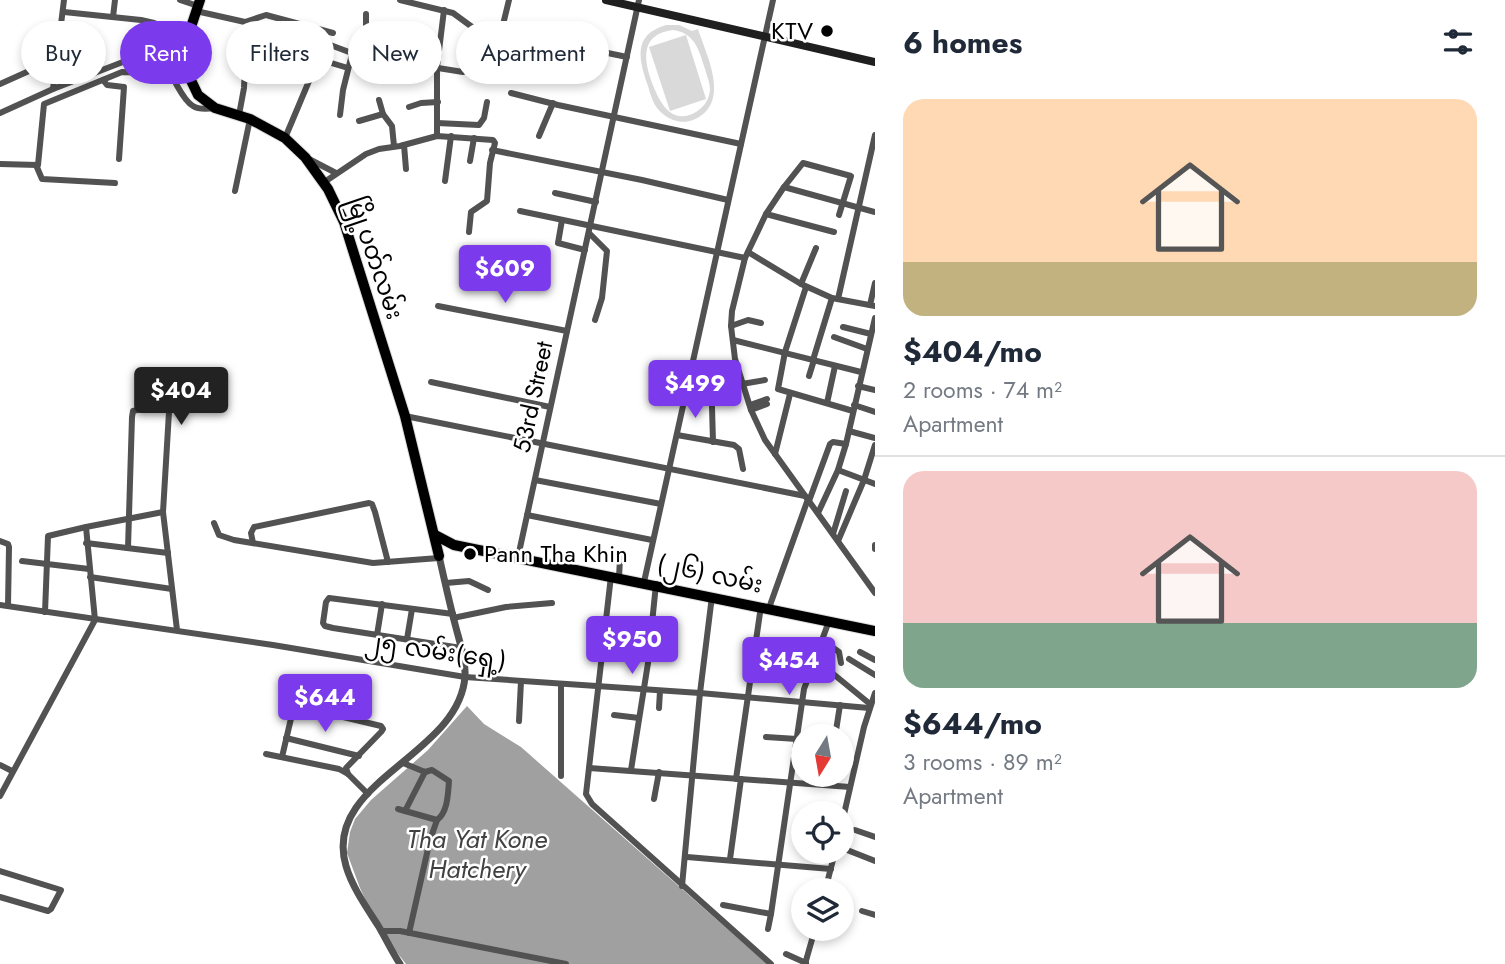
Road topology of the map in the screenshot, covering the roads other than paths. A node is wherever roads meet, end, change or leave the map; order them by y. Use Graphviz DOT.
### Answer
graph roads {
  1 [pos="64,0"];
  2 [pos="115,0"];
  3 [pos="180,0"];
  4 [pos="400,0"];
  5 [pos="509,0"];
  6 [pos="606,0"];
  7 [pos="773,0"];
  8 [pos="638,4"];
  9 [pos="198,6"];
  10 [pos="444,10"];
  11 [pos="64,12"];
  12 [pos="366,14"];
  13 [pos="113,17"];
  14 [pos="63,21"];
  15 [pos="140,21"];
  16 [pos="242,21"];
  17 [pos="248,21"];
  18 [pos="288,21"];
  19 [pos="366,21"];
  20 [pos="442,26"];
  21 [pos="765,36"];
  22 [pos="609,53"];
  23 [pos="626,57"];
  24 [pos="875,62"];
  25 [pos="120,63"];
  26 [pos="334,64"];
  27 [pos="348,68"];
  28 [pos="21,75"];
  29 [pos="0,84"];
  30 [pos="54,84"];
  31 [pos="93,84"];
  32 [pos="106,84"];
  33 [pos="177,84"];
  34 [pos="193,84"];
  35 [pos="244,84"];
  36 [pos="308,84"];
  37 [pos="437,84"];
  38 [pos="53,89"];
  39 [pos="512,93"];
  40 [pos="379,100"];
  41 [pos="438,102"];
  42 [pos="487,103"];
  43 [pos="553,103"];
  44 [pos="409,107"];
  45 [pos="215,108"];
  46 [pos="0,113"];
  47 [pos="383,114"];
  48 [pos="239,115"];
  49 [pos="340,115"];
  50 [pos="614,117"];
  51 [pos="250,119"];
  52 [pos="359,121"];
  53 [pos="438,123"];
  54 [pos="875,135"];
  55 [pos="437,136"];
  56 [pos="451,136"];
  57 [pos="539,136"];
  58 [pos="285,138"];
  59 [pos="474,138"];
  60 [pos="404,145"];
  61 [pos="741,145"];
  62 [pos="394,146"];
  63 [pos="492,150"];
  64 [pos="305,157"];
  65 [pos="119,159"];
  66 [pos="470,161"];
  67 [pos="0,164"];
  68 [pos="36,165"];
  69 [pos="406,169"];
  70 [pos="603,172"];
  71 [pos="336,173"];
  72 [pos="445,181"];
  73 [pos="116,183"];
  74 [pos="323,183"];
  75 [pos="784,187"];
  76 [pos="235,191"];
  77 [pos="555,193"];
  78 [pos="729,200"];
  79 [pos="596,202"];
  80 [pos="843,203"];
  81 [pos="859,207"];
  82 [pos="520,211"];
  83 [pos="875,212"];
  84 [pos="766,214"];
  85 [pos="839,215"];
  86 [pos="562,220"];
  87 [pos="590,229"];
  88 [pos="469,232"];
  89 [pos="834,232"];
  90 [pos="816,248"];
  91 [pos="585,250"];
  92 [pos="716,252"];
  93 [pos="747,255"];
  94 [pos="875,283"];
  95 [pos="804,285"];
  96 [pos="835,299"];
  97 [pos="873,305"];
  98 [pos="438,306"];
  99 [pos="875,318"];
  100 [pos="595,320"];
  101 [pos="761,323"];
  102 [pos="731,326"];
  103 [pos="843,327"];
  104 [pos="567,331"];
  105 [pos="834,337"];
  106 [pos="872,338"];
  107 [pos="733,340"];
  108 [pos="867,349"];
  109 [pos="785,352"];
  110 [pos="814,360"];
  111 [pos="835,366"];
  112 [pos="862,372"];
  113 [pos="810,376"];
  114 [pos="765,380"];
  115 [pos="431,382"];
  116 [pos="742,384"];
  117 [pos="858,386"];
  118 [pos="875,390"];
  119 [pos="790,394"];
  120 [pos="767,402"];
  121 [pos="827,403"];
  122 [pos="550,407"];
  123 [pos="712,407"];
  124 [pos="751,407"];
  125 [pos="854,408"];
  126 [pos="875,412"];
  127 [pos="405,416"];
  128 [pos="849,431"];
  129 [pos="677,435"];
  130 [pos="875,438"];
  131 [pos="713,442"];
  132 [pos="542,444"];
  133 [pos="846,444"];
  134 [pos="875,445"];
  135 [pos="775,454"];
  136 [pos="873,458"];
  137 [pos="668,467"];
  138 [pos="743,469"];
  139 [pos="838,470"];
  140 [pos="535,480"];
  141 [pos="864,480"];
  142 [pos="875,484"];
  143 [pos="846,491"];
  144 [pos="808,498"];
  145 [pos="661,504"];
  146 [pos="163,512"];
  147 [pos="818,513"];
  148 [pos="527,515"];
  149 [pos="128,518"];
  150 [pos="214,523"];
  151 [pos="86,527"];
  152 [pos="833,534"];
  153 [pos="435,535"];
  154 [pos="652,540"];
  155 [pos="0,541"];
  156 [pos="838,541"];
  157 [pos="86,543"];
  158 [pos="253,543"];
  159 [pos="454,545"];
  160 [pos="128,548"];
  161 [pos="614,552"];
  162 [pos="168,553"];
  163 [pos="518,556"];
  164 [pos="439,557"];
  165 [pos="22,561"];
  166 [pos="388,562"];
  167 [pos="47,564"];
  168 [pos="89,569"];
  169 [pos="615,576"];
  170 [pos="90,577"];
  171 [pos="644,582"];
  172 [pos="446,583"];
  173 [pos="656,584"];
  174 [pos="172,589"];
  175 [pos="488,590"];
  176 [pos="875,593"];
  177 [pos="712,596"];
  178 [pos="382,604"];
  179 [pos="552,604"];
  180 [pos="0,605"];
  181 [pos="8,606"];
  182 [pos="765,607"];
  183 [pos="412,609"];
  184 [pos="45,612"];
  185 [pos="453,616"];
  186 [pos="95,620"];
  187 [pos="829,621"];
  188 [pos="177,631"];
  189 [pos="875,631"];
  190 [pos="377,635"];
  191 [pos="407,639"];
  192 [pos="822,640"];
  193 [pos="461,648"];
  194 [pos="860,652"];
  195 [pos="815,659"];
  196 [pos="849,659"];
  197 [pos="875,660"];
  198 [pos="841,663"];
  199 [pos="875,676"];
  200 [pos="465,677"];
  201 [pos="521,681"];
  202 [pos="561,685"];
  203 [pos="598,686"];
  204 [pos="644,690"];
  205 [pos="660,691"];
  206 [pos="700,693"];
  207 [pos="875,693"];
  208 [pos="749,697"];
  209 [pos="802,701"];
  210 [pos="840,705"];
  211 [pos="869,706"];
  212 [pos="659,708"];
  213 [pos="614,715"];
  214 [pos="639,718"];
  215 [pos="519,721"];
  216 [pos="799,724"];
  217 [pos="837,724"];
  218 [pos="766,737"];
  219 [pos="286,738"];
  220 [pos="791,739"];
  221 [pos="266,754"];
  222 [pos="359,756"];
  223 [pos="282,757"];
  224 [pos="403,763"];
  225 [pos="0,765"];
  226 [pos="589,768"];
  227 [pos="631,770"];
  228 [pos="12,771"];
  229 [pos="854,771"];
  230 [pos="425,772"];
  231 [pos="659,772"];
  232 [pos="791,773"];
  233 [pos="348,774"];
  234 [pos="692,775"];
  235 [pos="561,776"];
  236 [pos="738,779"];
  237 [pos="789,784"];
  238 [pos="850,788"];
  239 [pos="368,793"];
  240 [pos="0,796"];
  241 [pos="654,799"];
  242 [pos="847,801"];
  243 [pos="438,820"];
  244 [pos="855,830"];
  245 [pos="875,837"];
  246 [pos="854,853"];
  247 [pos="687,857"];
  248 [pos="730,859"];
  249 [pos="875,861"];
  250 [pos="780,864"];
  251 [pos="832,864"];
  252 [pos="831,869"];
  253 [pos="0,871"];
  254 [pos="829,878"];
  255 [pos="682,887"];
  256 [pos="0,897"];
  257 [pos="723,905"];
  258 [pos="862,911"];
  259 [pos="771,914"];
  260 [pos="875,915"];
  261 [pos="768,929"];
  262 [pos="381,931"];
  263 [pos="409,933"];
  264 [pos="812,941"];
  265 [pos="786,954"];
  266 [pos="806,963"];
  267 [pos="400,964"];
  268 [pos="566,964"];
  269 [pos="771,964"];
  1 -- 11 [label="street"];
  2 -- 13 [label="street"];
  3 -- 9 [label="street"];
  4 -- 10 [label="street"];
  5 -- 10 [label="street"];
  6 -- 8 [label="main road"];
  7 -- 21 [label="street"];
  8 -- 21 [label="main road"];
  8 -- 23 [label="street, 53rd Street"];
  9 -- 16 [label="street"];
  10 -- 20 [label="street"];
  11 -- 13 [label="street"];
  11 -- 14 [label="street"];
  12 -- 19 [label="street"];
  13 -- 15 [label="street"];
  17 -- 18 [label="street"];
  21 -- 24 [label="main road"];
  21 -- 61 [label="street"];
  22 -- 23 [label="street"];
  23 -- 50 [label="street, 53rd Street"];
  25 -- 38 [label="street"];
  26 -- 27 [label="street"];
  27 -- 49 [label="street"];
  28 -- 29 [label="street"];
  30 -- 38 [label="street"];
  31 -- 68 [label="street"];
  32 -- 65 [label="street"];
  33 -- 45 [label="street"];
  34 -- 45 [label="main road"];
  35 -- 48 [label="street"];
  36 -- 58 [label="street"];
  37 -- 41 [label="street"];
  38 -- 46 [label="street"];
  39 -- 43 [label="street"];
  40 -- 47 [label="street"];
  41 -- 44 [label="street"];
  41 -- 53 [label="street"];
  42 -- 53 [label="street"];
  43 -- 50 [label="street"];
  43 -- 57 [label="street"];
  45 -- 48 [label="main road, မြို့ပတ်လမ်း"];
  47 -- 52 [label="street"];
  47 -- 62 [label="street"];
  48 -- 51 [label="main road, မြို့ပတ်လမ်း"];
  50 -- 61 [label="street"];
  50 -- 70 [label="street, 53rd Street"];
  51 -- 58 [label="main road, မြို့ပတ်လမ်း"];
  51 -- 76 [label="street"];
  53 -- 55 [label="street"];
  54 -- 81 [label="street"];
  55 -- 56 [label="street"];
  55 -- 60 [label="street"];
  56 -- 59 [label="street"];
  56 -- 72 [label="street"];
  58 -- 64 [label="main road, မြို့ပတ်လမ်း"];
  59 -- 63 [label="street"];
  59 -- 66 [label="street"];
  60 -- 62 [label="street"];
  60 -- 69 [label="street"];
  61 -- 78 [label="street"];
  62 -- 71 [label="street"];
  63 -- 70 [label="street"];
  63 -- 88 [label="street"];
  64 -- 71 [label="street"];
  64 -- 74 [label="main road, မြို့ပတ်လမ်း"];
  67 -- 68 [label="street"];
  68 -- 73 [label="street"];
  70 -- 78 [label="street"];
  70 -- 79 [label="street, 53rd Street"];
  71 -- 74 [label="street"];
  74 -- 127 [label="main road, မြို့ပတ်လမ်း"];
  75 -- 80 [label="street"];
  75 -- 80 [label="street"];
  75 -- 84 [label="street"];
  77 -- 79 [label="street"];
  78 -- 92 [label="street"];
  79 -- 87 [label="street, 53rd Street"];
  80 -- 81 [label="street"];
  80 -- 85 [label="street"];
  81 -- 83 [label="street"];
  81 -- 96 [label="street"];
  82 -- 86 [label="street"];
  84 -- 89 [label="street"];
  84 -- 93 [label="street"];
  86 -- 87 [label="street"];
  86 -- 91 [label="street"];
  87 -- 91 [label="street, 53rd Street"];
  87 -- 92 [label="street"];
  87 -- 100 [label="street"];
  90 -- 95 [label="street"];
  91 -- 104 [label="street, 53rd Street"];
  92 -- 93 [label="street"];
  92 -- 129 [label="street"];
  93 -- 95 [label="street"];
  93 -- 102 [label="street"];
  94 -- 97 [label="street"];
  95 -- 96 [label="street"];
  95 -- 109 [label="street"];
  96 -- 97 [label="street"];
  96 -- 110 [label="street"];
  98 -- 104 [label="street"];
  99 -- 106 [label="street"];
  101 -- 102 [label="street"];
  102 -- 107 [label="street"];
  103 -- 106 [label="street"];
  104 -- 122 [label="street, 53rd Street"];
  105 -- 108 [label="street"];
  106 -- 108 [label="street"];
  107 -- 109 [label="street"];
  107 -- 116 [label="street"];
  108 -- 112 [label="street"];
  109 -- 110 [label="street"];
  109 -- 119 [label="street"];
  110 -- 111 [label="street"];
  110 -- 113 [label="street"];
  111 -- 112 [label="street"];
  111 -- 121 [label="street"];
  112 -- 117 [label="street"];
  114 -- 116 [label="street"];
  115 -- 122 [label="street"];
  116 -- 124 [label="street"];
  117 -- 118 [label="street"];
  117 -- 125 [label="street"];
  119 -- 121 [label="street"];
  119 -- 135 [label="street"];
  120 -- 124 [label="street"];
  121 -- 125 [label="street"];
  122 -- 132 [label="street, 53rd Street"];
  123 -- 131 [label="street"];
  124 -- 135 [label="street"];
  125 -- 126 [label="street"];
  125 -- 128 [label="street"];
  127 -- 132 [label="street"];
  127 -- 153 [label="main road, မြို့ပတ်လမ်း"];
  128 -- 130 [label="street"];
  128 -- 133 [label="street"];
  129 -- 131 [label="street"];
  129 -- 137 [label="street"];
  131 -- 138 [label="street"];
  132 -- 137 [label="street"];
  132 -- 140 [label="street, 53rd Street"];
  133 -- 139 [label="street"];
  133 -- 144 [label="street"];
  134 -- 136 [label="street"];
  135 -- 144 [label="street"];
  136 -- 141 [label="street"];
  137 -- 144 [label="street"];
  137 -- 145 [label="street"];
  139 -- 141 [label="street"];
  139 -- 147 [label="street"];
  140 -- 145 [label="street"];
  140 -- 148 [label="street, 53rd Street"];
  141 -- 142 [label="street"];
  141 -- 156 [label="street"];
  143 -- 152 [label="street"];
  144 -- 147 [label="street"];
  144 -- 182 [label="street"];
  145 -- 154 [label="street"];
  146 -- 149 [label="street"];
  146 -- 149 [label="street"];
  146 -- 162 [label="street"];
  147 -- 152 [label="street"];
  148 -- 154 [label="street"];
  148 -- 163 [label="street, 53rd Street"];
  149 -- 151 [label="street"];
  149 -- 160 [label="street"];
  150 -- 158 [label="street"];
  151 -- 157 [label="street"];
  151 -- 167 [label="street"];
  152 -- 156 [label="street"];
  153 -- 159 [label="main road, (၂၆) လမ်း"];
  153 -- 164 [label="main road, မြို့ပတ်လမ်း"];
  154 -- 171 [label="street"];
  155 -- 181 [label="street"];
  156 -- 176 [label="street"];
  157 -- 160 [label="street"];
  157 -- 168 [label="street"];
  158 -- 166 [label="street"];
  158 -- 166 [label="street"];
  159 -- 163 [label="main road, (၂၆) လမ်း"];
  159 -- 164 [label="main road"];
  160 -- 162 [label="street"];
  161 -- 169 [label="street"];
  162 -- 174 [label="street"];
  163 -- 169 [label="main road, (၂၆) လမ်း"];
  164 -- 166 [label="street"];
  164 -- 172 [label="street"];
  165 -- 167 [label="street"];
  167 -- 168 [label="street"];
  167 -- 184 [label="street"];
  168 -- 170 [label="street"];
  169 -- 171 [label="main road, (၂၆) လမ်း"];
  169 -- 203 [label="street"];
  170 -- 174 [label="street"];
  170 -- 186 [label="street"];
  171 -- 173 [label="main road, (၂၆) လမ်း"];
  172 -- 175 [label="street"];
  172 -- 185 [label="street"];
  173 -- 177 [label="main road, (၂၆) လမ်း"];
  173 -- 204 [label="street"];
  174 -- 188 [label="street"];
  177 -- 182 [label="main road, (၂၆) လမ်း"];
  177 -- 206 [label="street"];
  178 -- 183 [label="street"];
  178 -- 190 [label="street"];
  178 -- 190 [label="street"];
  179 -- 185 [label="street"];
  180 -- 181 [label="street, ၂၅ လမ်း(ရှေ့)"];
  181 -- 184 [label="street, ၂၅ လမ်း(ရှေ့)"];
  182 -- 187 [label="main road, (၂၆) လမ်း"];
  182 -- 208 [label="street"];
  183 -- 185 [label="street"];
  183 -- 191 [label="street"];
  184 -- 186 [label="street, ၂၅ လမ်း(ရှေ့)"];
  185 -- 193 [label="street"];
  186 -- 188 [label="street, ၂၅ လမ်း(ရှေ့)"];
  186 -- 228 [label="street"];
  187 -- 189 [label="main road, (၂၆) လမ်း"];
  187 -- 192 [label="street"];
  188 -- 200 [label="street, ၂၅ လမ်း(ရှေ့)"];
  190 -- 191 [label="street"];
  191 -- 193 [label="street"];
  192 -- 195 [label="street"];
  192 -- 198 [label="street"];
  193 -- 200 [label="street"];
  194 -- 197 [label="street"];
  195 -- 209 [label="street"];
  195 -- 211 [label="street"];
  196 -- 199 [label="street"];
  200 -- 201 [label="street, ၂၅ လမ်း(ရှေ့)"];
  200 -- 224 [label="street"];
  201 -- 202 [label="street, ၂၅ လမ်း(ရှေ့)"];
  201 -- 215 [label="street"];
  202 -- 203 [label="street, ၂၅ လမ်း(ရှေ့)"];
  202 -- 235 [label="street"];
  203 -- 204 [label="street, ၂၅ လမ်း(ရှေ့)"];
  203 -- 226 [label="street"];
  204 -- 205 [label="street, ၂၅ လမ်း(ရှေ့)"];
  204 -- 214 [label="street"];
  205 -- 206 [label="street, ၂၅ လမ်း(ရှေ့)"];
  205 -- 212 [label="street"];
  206 -- 208 [label="street, ၂၅ လမ်း(ရှေ့)"];
  206 -- 234 [label="street"];
  207 -- 211 [label="street"];
  208 -- 209 [label="street, ၂၅ လမ်း(ရှေ့)"];
  208 -- 236 [label="street"];
  209 -- 210 [label="street, ၂၅ လမ်း(ရှေ့)"];
  209 -- 216 [label="street"];
  210 -- 211 [label="street, ၂၅ လမ်း(ရှေ့)"];
  210 -- 217 [label="street"];
  211 -- 229 [label="street"];
  213 -- 214 [label="street"];
  214 -- 227 [label="street"];
  218 -- 220 [label="street"];
  219 -- 222 [label="street"];
  219 -- 222 [label="street"];
  219 -- 223 [label="street"];
  221 -- 223 [label="street"];
  222 -- 233 [label="street"];
  223 -- 233 [label="street"];
  224 -- 230 [label="street"];
  224 -- 239 [label="street"];
  225 -- 228 [label="street"];
  226 -- 227 [label="street"];
  226 -- 255 [label="street"];
  227 -- 231 [label="street"];
  228 -- 240 [label="street"];
  230 -- 243 [label="street"];
  230 -- 243 [label="street"];
  231 -- 234 [label="street"];
  231 -- 241 [label="street"];
  232 -- 237 [label="street"];
  233 -- 239 [label="street"];
  234 -- 236 [label="street"];
  234 -- 247 [label="street"];
  236 -- 237 [label="street"];
  236 -- 248 [label="street"];
  237 -- 250 [label="street"];
  238 -- 242 [label="street"];
  239 -- 262 [label="street"];
  243 -- 263 [label="street"];
  244 -- 245 [label="street"];
  246 -- 249 [label="street"];
  247 -- 248 [label="street"];
  247 -- 255 [label="street"];
  248 -- 250 [label="street"];
  250 -- 252 [label="street"];
  250 -- 259 [label="street"];
  251 -- 252 [label="street"];
  252 -- 254 [label="street"];
  253 -- 256 [label="street"];
  255 -- 269 [label="street"];
  257 -- 259 [label="street"];
  258 -- 260 [label="street"];
  259 -- 261 [label="street"];
  262 -- 263 [label="street"];
  262 -- 267 [label="street"];
  263 -- 268 [label="street"];
  264 -- 266 [label="street"];
  265 -- 266 [label="street"];
}
